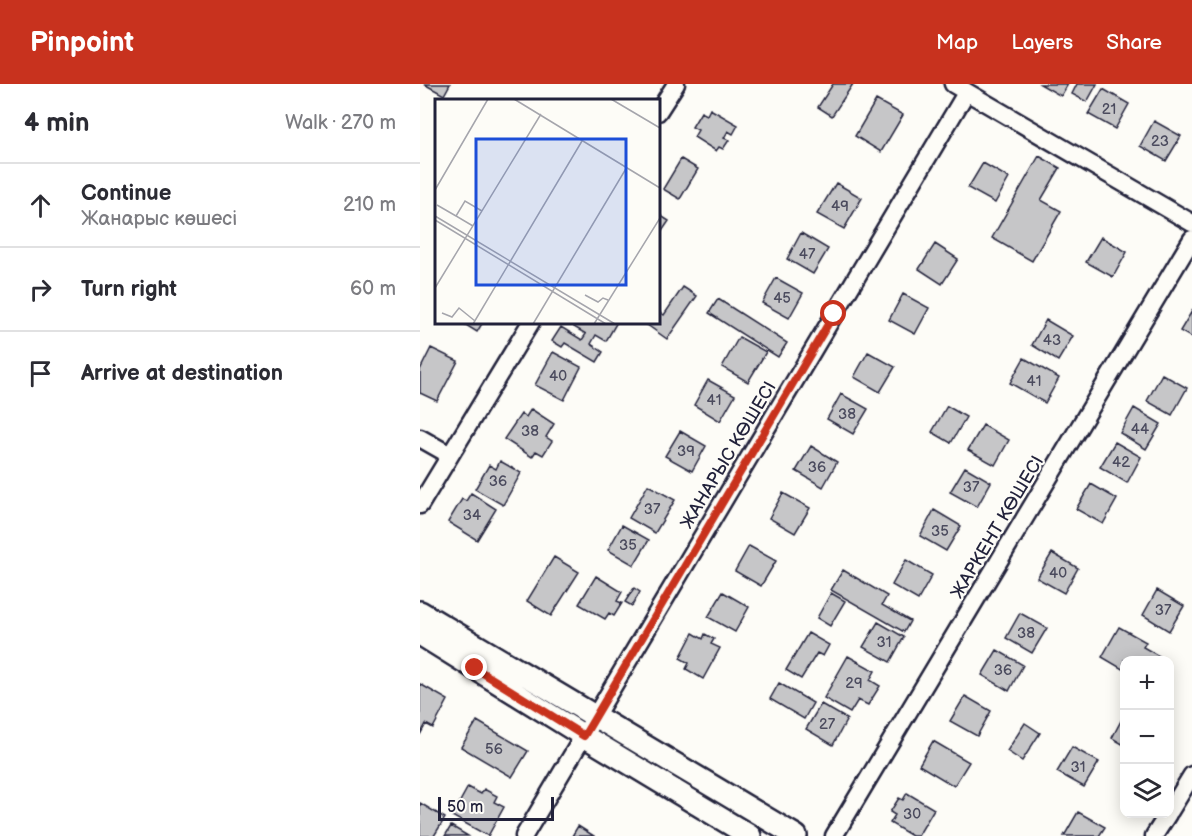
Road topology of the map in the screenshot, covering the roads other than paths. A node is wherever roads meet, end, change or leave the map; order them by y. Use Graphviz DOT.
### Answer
graph roads {
  1 [pos="676,84"];
  2 [pos="959,88"];
  3 [pos="660,109"];
  4 [pos="1192,223"];
  5 [pos="1192,239"];
  6 [pos="530,324"];
  7 [pos="420,438"];
  8 [pos="450,455"];
  9 [pos="420,505"];
  10 [pos="420,612"];
  11 [pos="420,634"];
  12 [pos="595,717"];
  13 [pos="584,736"];
  14 [pos="1192,775"];
  15 [pos="1174,804"];
  16 [pos="1165,818"];
  17 [pos="524,836"];
  18 [pos="750,836"];
  19 [pos="796,836"];
  20 [pos="834,836"];
  21 [pos="1154,836"];
  1 -- 3 [label="street"];
  2 -- 4 [label="street"];
  2 -- 12 [label="street, ЖАНАРЫС КӨШЕСІ"];
  5 -- 20 [label="street, ЖАРКЕНТ КӨШЕСІ"];
  6 -- 8 [label="street"];
  7 -- 8 [label="street"];
  8 -- 9 [label="street"];
  10 -- 12 [label="main road"];
  11 -- 13 [label="main road"];
  12 -- 13 [label="street, ЖАНАРЫС КӨШЕСІ"];
  12 -- 19 [label="main road"];
  13 -- 17 [label="street, ЖАНАРЫС КӨШЕСІ"];
  13 -- 18 [label="main road"];
  14 -- 15 [label="street"];
  16 -- 21 [label="street"];
}
